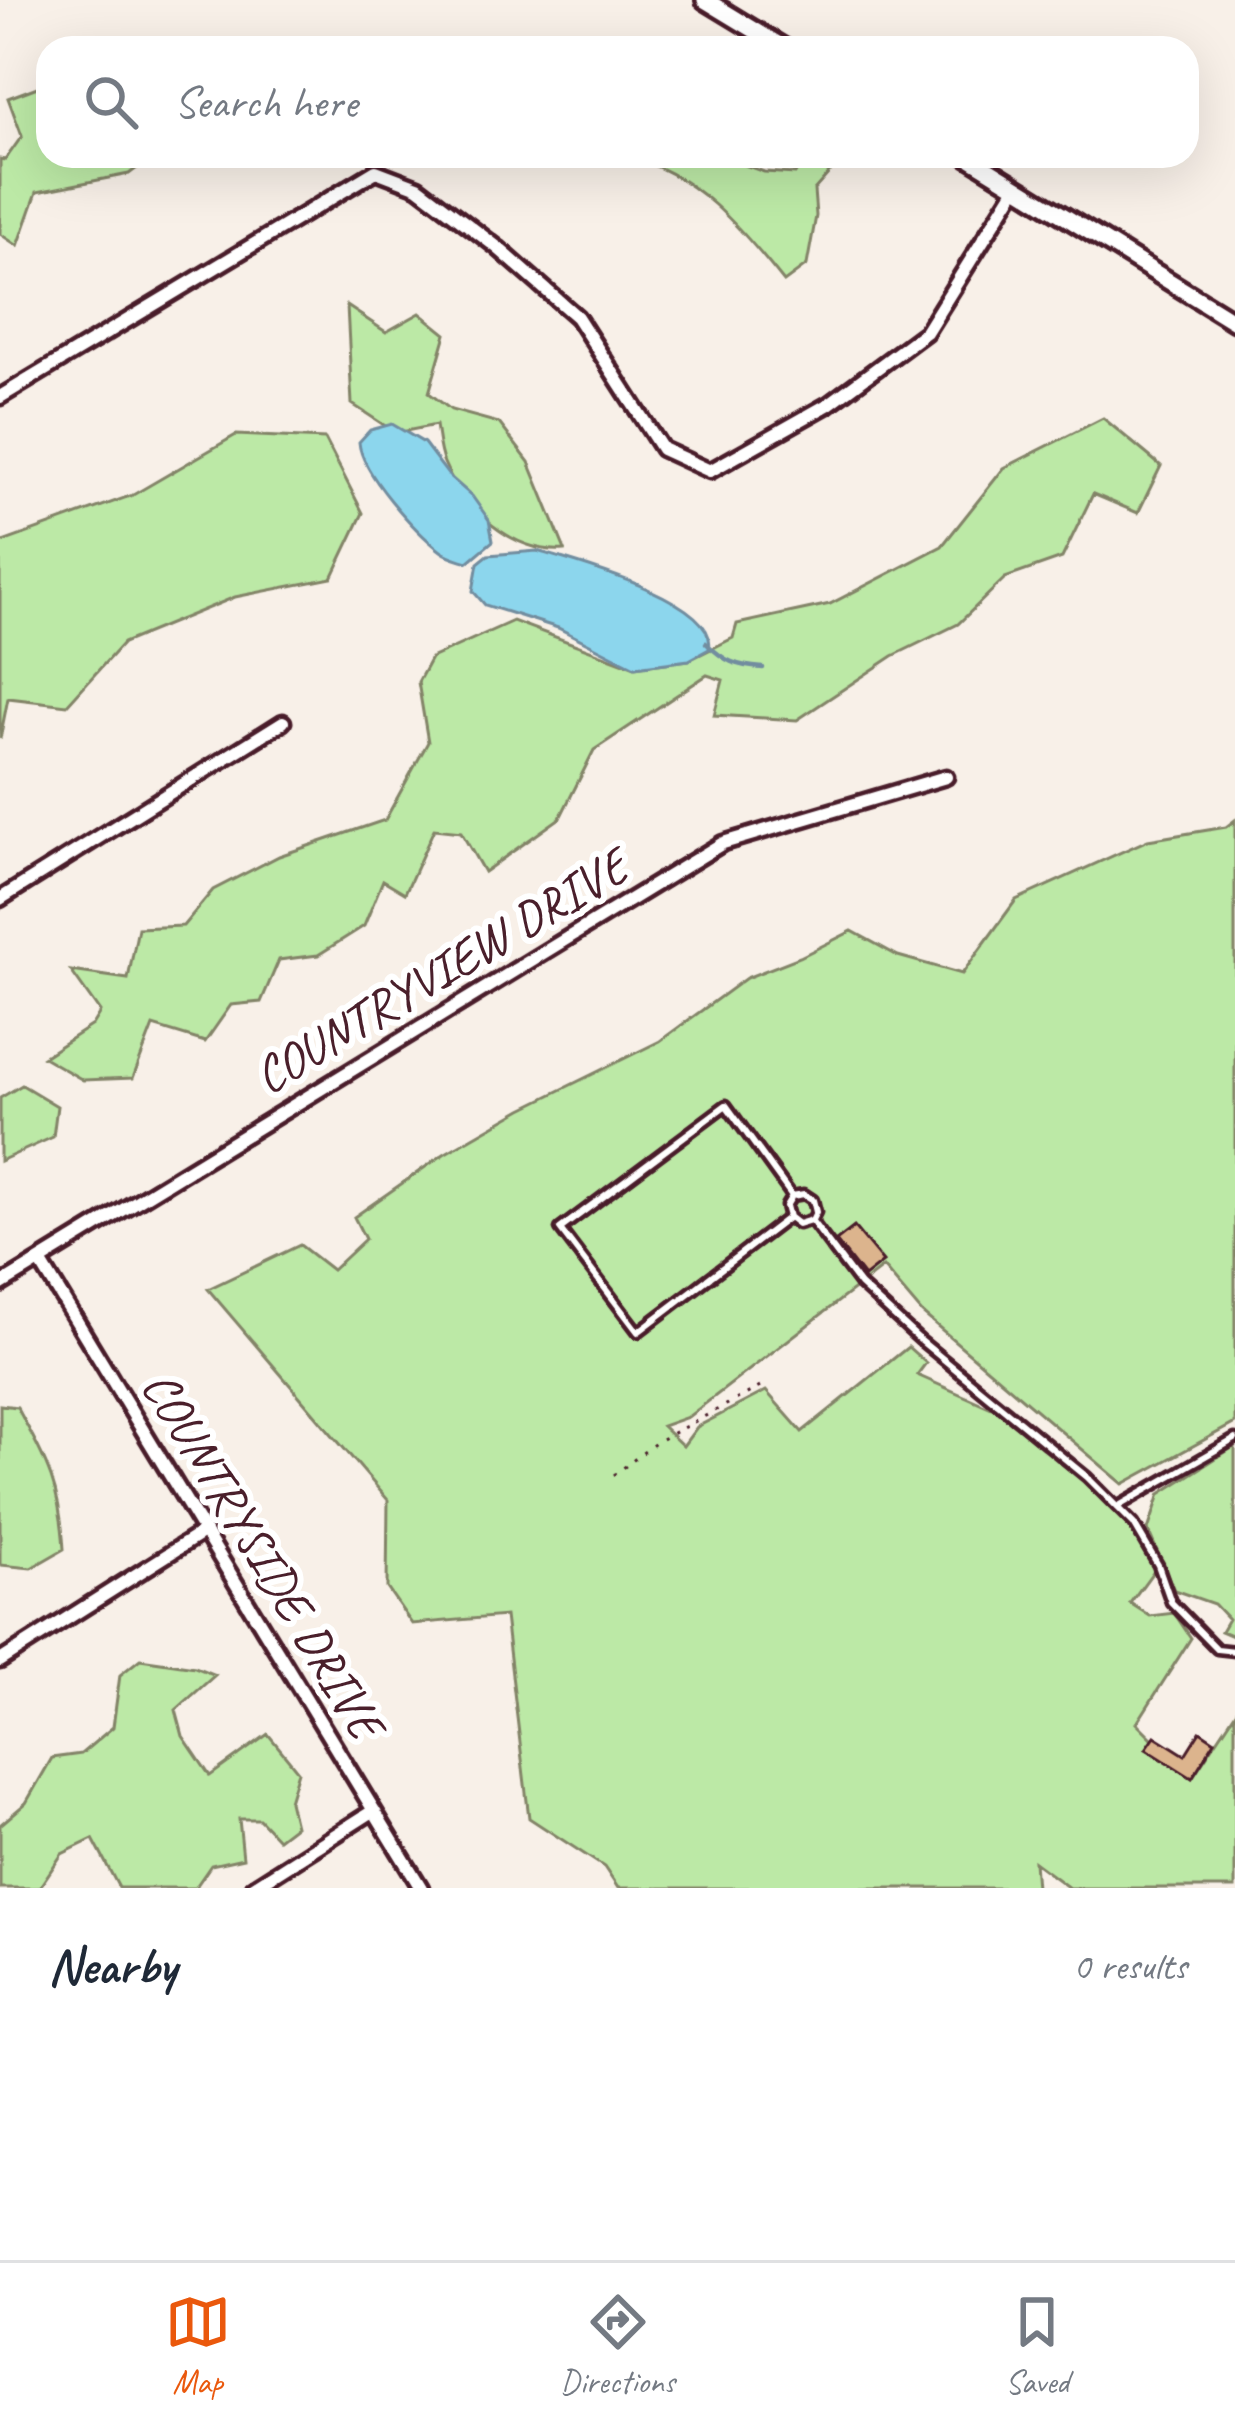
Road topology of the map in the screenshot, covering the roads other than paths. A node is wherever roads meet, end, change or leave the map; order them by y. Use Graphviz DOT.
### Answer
graph roads {
  1 [pos="714,3"];
  2 [pos="765,36"];
  3 [pos="987,168"];
  4 [pos="1017,186"];
  5 [pos="1235,322"];
  6 [pos="0,397"];
  7 [pos="283,722"];
  8 [pos="946,777"];
  9 [pos="0,899"];
  10 [pos="792,1196"];
  11 [pos="789,1217"];
  12 [pos="812,1220"];
  13 [pos="40,1261"];
  14 [pos="0,1285"];
  15 [pos="1235,1438"];
  16 [pos="1117,1507"];
  17 [pos="205,1532"];
  18 [pos="1235,1652"];
  19 [pos="0,1661"];
  20 [pos="373,1811"];
  21 [pos="252,1888"];
  22 [pos="421,1888"];
  1 -- 2 [label="street"];
  3 -- 4 [label="street"];
  4 -- 5 [label="street"];
  4 -- 6 [label="street"];
  7 -- 9 [label="street"];
  8 -- 13 [label="street, COUNTRYVIEW DRIVE"];
  10 -- 11 [label="lane"];
  10 -- 11 [label="lane"];
  10 -- 12 [label="lane"];
  11 -- 12 [label="lane"];
  12 -- 16 [label="lane"];
  13 -- 14 [label="street, COUNTRYVIEW DRIVE"];
  13 -- 17 [label="street, COUNTRYSIDE DRIVE"];
  15 -- 16 [label="lane"];
  16 -- 18 [label="lane"];
  17 -- 19 [label="street"];
  17 -- 20 [label="street, COUNTRYSIDE DRIVE"];
  20 -- 21 [label="street"];
  20 -- 22 [label="street, COUNTRYSIDE DRIVE"];
}
